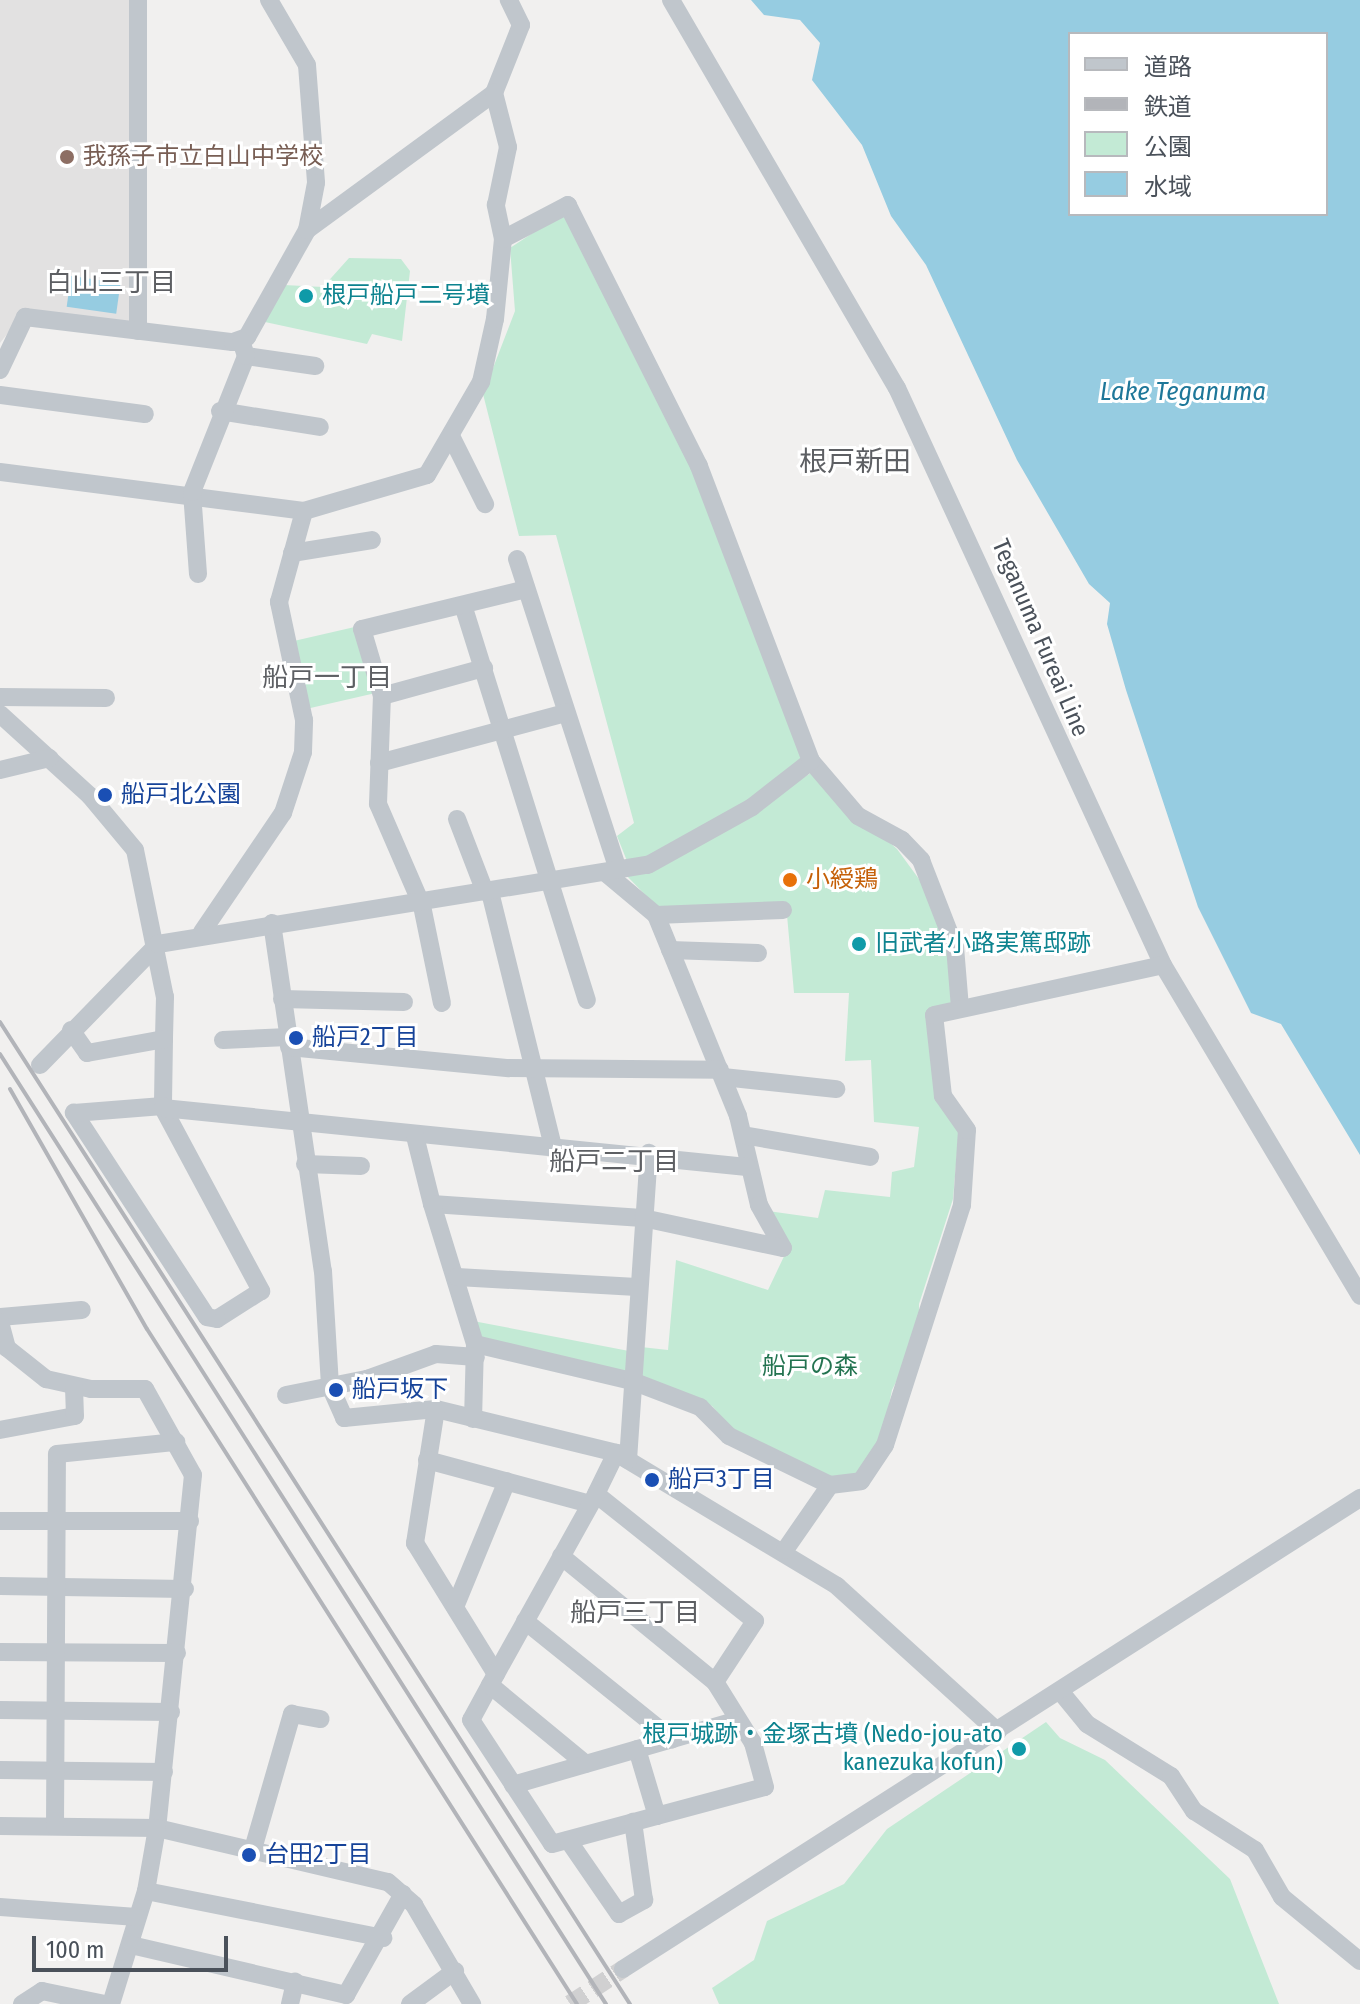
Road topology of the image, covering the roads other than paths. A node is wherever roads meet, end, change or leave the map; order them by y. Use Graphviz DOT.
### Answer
graph roads {
  1 [pos="138,0"];
  2 [pos="269,0"];
  3 [pos="509,0"];
  4 [pos="671,0"];
  5 [pos="494,93"];
  6 [pos="307,230"];
  7 [pos="503,239"];
  8 [pos="138,331"];
  9 [pos="244,348"];
  10 [pos="2,359"];
  11 [pos="315,366"];
  12 [pos="0,395"];
  13 [pos="220,411"];
  14 [pos="145,414"];
  15 [pos="320,427"];
  16 [pos="452,438"];
  17 [pos="0,472"];
  18 [pos="192,492"];
  19 [pos="485,504"];
  20 [pos="304,511"];
  21 [pos="372,540"];
  22 [pos="292,553"];
  23 [pos="517,559"];
  24 [pos="198,574"];
  25 [pos="526,589"];
  26 [pos="463,605"];
  27 [pos="484,668"];
  28 [pos="382,696"];
  29 [pos="0,697"];
  30 [pos="106,698"];
  31 [pos="566,713"];
  32 [pos="0,714"];
  33 [pos="504,730"];
  34 [pos="50,758"];
  35 [pos="811,761"];
  36 [pos="379,763"];
  37 [pos="0,770"];
  38 [pos="457,819"];
  39 [pos="613,872"];
  40 [pos="556,883"];
  41 [pos="487,892"];
  42 [pos="420,901"];
  43 [pos="783,910"];
  44 [pos="656,915"];
  45 [pos="272,923"];
  46 [pos="202,932"];
  47 [pos="158,944"];
  48 [pos="670,950"];
  49 [pos="758,953"];
  50 [pos="1163,965"];
  51 [pos="282,999"];
  52 [pos="587,1000"];
  53 [pos="404,1002"];
  54 [pos="442,1003"];
  55 [pos="960,1008"];
  56 [pos="71,1030"];
  57 [pos="164,1039"];
  58 [pos="223,1040"];
  59 [pos="289,1042"];
  60 [pos="40,1065"];
  61 [pos="534,1068"];
  62 [pos="721,1073"];
  63 [pos="836,1089"];
  64 [pos="163,1107"];
  65 [pos="300,1124"];
  66 [pos="743,1135"];
  67 [pos="415,1136"];
  68 [pos="553,1146"];
  69 [pos="649,1153"];
  70 [pos="870,1157"];
  71 [pos="305,1164"];
  72 [pos="361,1166"];
  73 [pos="747,1167"];
  74 [pos="432,1204"];
  75 [pos="643,1218"];
  76 [pos="457,1277"];
  77 [pos="637,1287"];
  78 [pos="1360,1296"];
  79 [pos="82,1310"];
  80 [pos="0,1319"];
  81 [pos="475,1351"];
  82 [pos="632,1381"];
  83 [pos="330,1386"];
  84 [pos="74,1387"];
  85 [pos="286,1395"];
  86 [pos="436,1409"];
  87 [pos="473,1419"];
  88 [pos="0,1430"];
  89 [pos="176,1442"];
  90 [pos="622,1457"];
  91 [pos="427,1460"];
  92 [pos="507,1481"];
  93 [pos="830,1485"];
  94 [pos="1360,1498"];
  95 [pos="593,1499"];
  96 [pos="0,1521"];
  97 [pos="56,1521"];
  98 [pos="190,1521"];
  99 [pos="785,1550"];
  100 [pos="561,1556"];
  101 [pos="56,1585"];
  102 [pos="0,1586"];
  103 [pos="185,1589"];
  104 [pos="455,1607"];
  105 [pos="525,1621"];
  106 [pos="0,1652"];
  107 [pos="56,1652"];
  108 [pos="177,1653"];
  109 [pos="493,1679"];
  110 [pos="715,1682"];
  111 [pos="1060,1691"];
  112 [pos="0,1710"];
  113 [pos="56,1711"];
  114 [pos="171,1712"];
  115 [pos="321,1719"];
  116 [pos="738,1720"];
  117 [pos="998,1732"];
  118 [pos="672,1739"];
  119 [pos="637,1749"];
  120 [pos="586,1764"];
  121 [pos="0,1770"];
  122 [pos="55,1770"];
  123 [pos="164,1772"];
  124 [pos="513,1785"];
  125 [pos="657,1816"];
  126 [pos="633,1822"];
  127 [pos="0,1826"];
  128 [pos="55,1826"];
  129 [pos="157,1828"];
  130 [pos="568,1840"];
  131 [pos="253,1849"];
  132 [pos="146,1891"];
  133 [pos="403,1894"];
  134 [pos="0,1907"];
  135 [pos="137,1917"];
  136 [pos="383,1938"];
  137 [pos="131,1945"];
  138 [pos="1360,1961"];
  139 [pos="623,1969"];
  140 [pos="455,1971"];
  141 [pos="295,1982"];
  142 [pos="22,2004"];
  143 [pos="104,2004"];
  144 [pos="111,2004"];
  145 [pos="290,2004"];
  146 [pos="410,2004"];
  147 [pos="472,2004"];
  1 -- 8 [label="street"];
  2 -- 6 [label="street"];
  3 -- 5 [label="street"];
  4 -- 50 [label="street, Teganuma Fureai Line"];
  5 -- 6 [label="street"];
  5 -- 7 [label="street"];
  6 -- 9 [label="street"];
  7 -- 16 [label="street"];
  7 -- 35 [label="street"];
  8 -- 9 [label="street"];
  8 -- 10 [label="street"];
  9 -- 11 [label="street"];
  9 -- 13 [label="street"];
  12 -- 14 [label="street"];
  13 -- 15 [label="street"];
  13 -- 18 [label="street"];
  16 -- 19 [label="street"];
  16 -- 20 [label="street"];
  17 -- 18 [label="street"];
  18 -- 20 [label="street"];
  18 -- 24 [label="street"];
  20 -- 22 [label="street"];
  21 -- 22 [label="street"];
  22 -- 46 [label="street"];
  23 -- 25 [label="street"];
  25 -- 26 [label="street"];
  25 -- 31 [label="street"];
  26 -- 27 [label="street"];
  26 -- 28 [label="street"];
  27 -- 28 [label="street"];
  27 -- 33 [label="street"];
  28 -- 36 [label="street"];
  29 -- 30 [label="street"];
  31 -- 33 [label="street"];
  31 -- 39 [label="street"];
  32 -- 34 [label="street"];
  33 -- 36 [label="street"];
  33 -- 40 [label="street"];
  34 -- 37 [label="street"];
  34 -- 47 [label="street"];
  35 -- 39 [label="street"];
  35 -- 55 [label="street"];
  36 -- 42 [label="street"];
  38 -- 41 [label="street"];
  39 -- 40 [label="street"];
  39 -- 44 [label="street"];
  40 -- 41 [label="street"];
  40 -- 52 [label="street"];
  41 -- 42 [label="street"];
  41 -- 61 [label="street"];
  42 -- 45 [label="street"];
  42 -- 54 [label="street"];
  43 -- 44 [label="street"];
  44 -- 48 [label="street"];
  45 -- 46 [label="street"];
  45 -- 51 [label="street"];
  46 -- 47 [label="street"];
  47 -- 56 [label="street"];
  47 -- 57 [label="street"];
  48 -- 49 [label="street"];
  48 -- 62 [label="street"];
  50 -- 55 [label="street"];
  50 -- 78 [label="street, Teganuma Fureai Line"];
  51 -- 53 [label="street"];
  51 -- 59 [label="street"];
  55 -- 93 [label="street"];
  56 -- 57 [label="street"];
  56 -- 60 [label="street"];
  57 -- 64 [label="street"];
  58 -- 59 [label="street"];
  59 -- 61 [label="street"];
  59 -- 65 [label="street"];
  61 -- 62 [label="street"];
  61 -- 68 [label="street"];
  62 -- 63 [label="street"];
  62 -- 66 [label="street"];
  64 -- 64 [label="street"];
  64 -- 65 [label="street"];
  65 -- 67 [label="street"];
  65 -- 71 [label="street"];
  66 -- 70 [label="street"];
  66 -- 73 [label="street"];
  67 -- 68 [label="street"];
  67 -- 74 [label="street"];
  68 -- 69 [label="street"];
  69 -- 73 [label="street"];
  69 -- 75 [label="street"];
  71 -- 72 [label="street"];
  71 -- 83 [label="street"];
  73 -- 75 [label="street"];
  74 -- 75 [label="street"];
  74 -- 76 [label="street"];
  75 -- 77 [label="street"];
  76 -- 77 [label="street"];
  76 -- 81 [label="street"];
  77 -- 82 [label="street"];
  79 -- 80 [label="street"];
  80 -- 84 [label="street"];
  81 -- 82 [label="street"];
  81 -- 83 [label="street"];
  81 -- 87 [label="street"];
  82 -- 90 [label="street"];
  82 -- 93 [label="street"];
  83 -- 85 [label="street"];
  83 -- 86 [label="street"];
  84 -- 88 [label="street"];
  84 -- 89 [label="street"];
  86 -- 87 [label="street"];
  86 -- 91 [label="street"];
  87 -- 90 [label="street"];
  89 -- 97 [label="street"];
  89 -- 98 [label="street"];
  90 -- 95 [label="street"];
  90 -- 99 [label="street"];
  91 -- 92 [label="street"];
  91 -- 104 [label="street"];
  92 -- 95 [label="street"];
  92 -- 104 [label="street"];
  93 -- 99 [label="street"];
  94 -- 111 [label="street"];
  95 -- 100 [label="street"];
  95 -- 110 [label="street"];
  96 -- 97 [label="street"];
  97 -- 98 [label="street"];
  97 -- 101 [label="street"];
  98 -- 103 [label="street"];
  99 -- 117 [label="street"];
  100 -- 105 [label="street"];
  100 -- 110 [label="street"];
  101 -- 102 [label="street"];
  101 -- 103 [label="street"];
  101 -- 107 [label="street"];
  103 -- 108 [label="street"];
  104 -- 109 [label="street"];
  105 -- 109 [label="street"];
  105 -- 118 [label="street"];
  106 -- 107 [label="street"];
  107 -- 108 [label="street"];
  107 -- 113 [label="street"];
  108 -- 114 [label="street"];
  109 -- 120 [label="street"];
  109 -- 124 [label="street"];
  110 -- 116 [label="street"];
  111 -- 117 [label="street"];
  111 -- 138 [label="street"];
  112 -- 113 [label="street"];
  113 -- 114 [label="street"];
  113 -- 122 [label="street"];
  114 -- 123 [label="street"];
  115 -- 131 [label="street"];
  116 -- 118 [label="street"];
  116 -- 125 [label="street"];
  117 -- 139 [label="street"];
  118 -- 119 [label="street"];
  119 -- 120 [label="street"];
  119 -- 125 [label="street"];
  120 -- 124 [label="street"];
  121 -- 122 [label="street"];
  122 -- 123 [label="street"];
  122 -- 128 [label="street"];
  123 -- 129 [label="street"];
  124 -- 130 [label="street"];
  125 -- 126 [label="street"];
  126 -- 130 [label="street"];
  126 -- 130 [label="street"];
  127 -- 128 [label="street"];
  128 -- 129 [label="street"];
  129 -- 131 [label="street"];
  129 -- 132 [label="street"];
  131 -- 133 [label="street"];
  132 -- 135 [label="street"];
  132 -- 136 [label="street"];
  133 -- 136 [label="street"];
  133 -- 140 [label="street"];
  134 -- 135 [label="street"];
  135 -- 137 [label="street"];
  136 -- 141 [label="street"];
  137 -- 141 [label="street"];
  137 -- 144 [label="street"];
  140 -- 146 [label="street"];
  140 -- 147 [label="street"];
  141 -- 145 [label="street"];
  142 -- 143 [label="street"];
}
